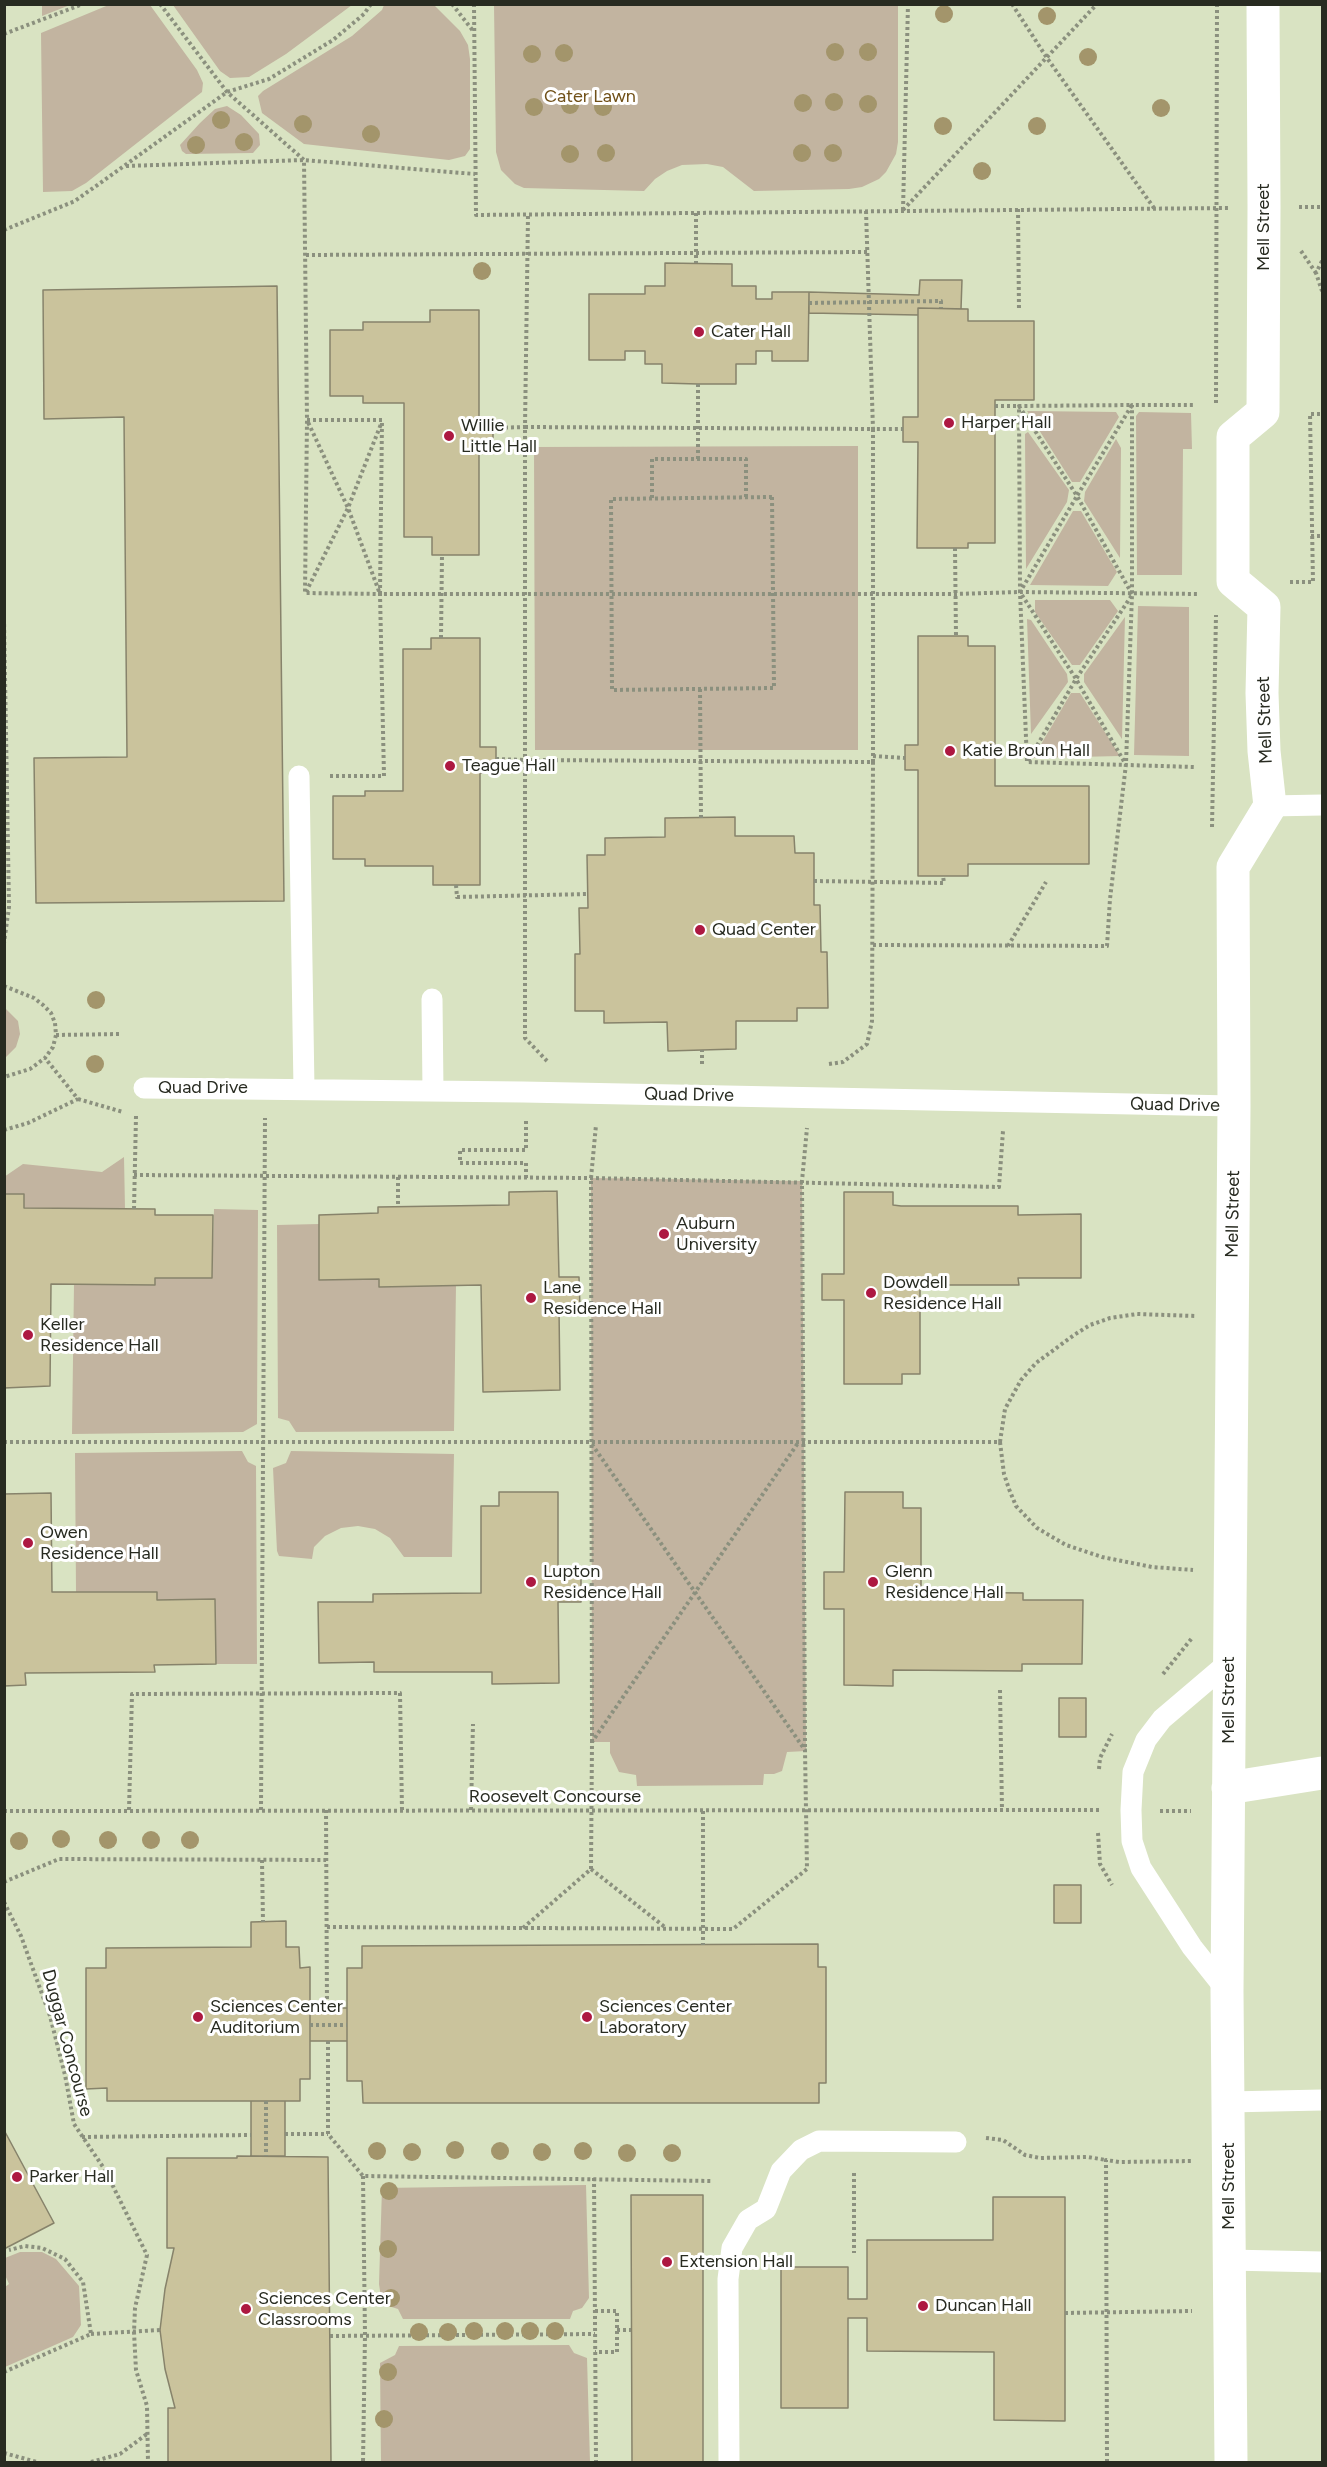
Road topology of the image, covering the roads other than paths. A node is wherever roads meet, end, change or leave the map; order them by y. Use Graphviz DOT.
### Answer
graph roads {
  1 [pos="1263,4"];
  2 [pos="299,776"];
  3 [pos="1323,805"];
  4 [pos="1270,806"];
  5 [pos="432,999"];
  6 [pos="144,1088"];
  7 [pos="304,1089"];
  8 [pos="433,1091"];
  9 [pos="1234,1106"];
  10 [pos="1229,1662"];
  11 [pos="1323,1773"];
  12 [pos="1228,1788"];
  13 [pos="1227,1991"];
  14 [pos="1323,2100"];
  15 [pos="1228,2102"];
  16 [pos="956,2142"];
  17 [pos="1229,2260"];
  18 [pos="1323,2262"];
  19 [pos="729,2463"];
  20 [pos="1231,2463"];
  1 -- 4 [label="street, Mell Street"];
  2 -- 7 [label="lane"];
  3 -- 4 [label="lane"];
  4 -- 9 [label="street, Mell Street"];
  5 -- 8 [label="lane"];
  6 -- 7 [label="lane, Quad Drive"];
  7 -- 8 [label="lane, Quad Drive"];
  8 -- 9 [label="lane, Quad Drive"];
  9 -- 10 [label="street, Mell Street"];
  10 -- 12 [label="street, Mell Street"];
  10 -- 13 [label="lane"];
  11 -- 12 [label="street"];
  12 -- 13 [label="street, Mell Street"];
  13 -- 15 [label="street, Mell Street"];
  14 -- 15 [label="lane"];
  15 -- 17 [label="street, Mell Street"];
  16 -- 19 [label="lane"];
  17 -- 18 [label="lane"];
  17 -- 20 [label="street, Mell Street"];
}
